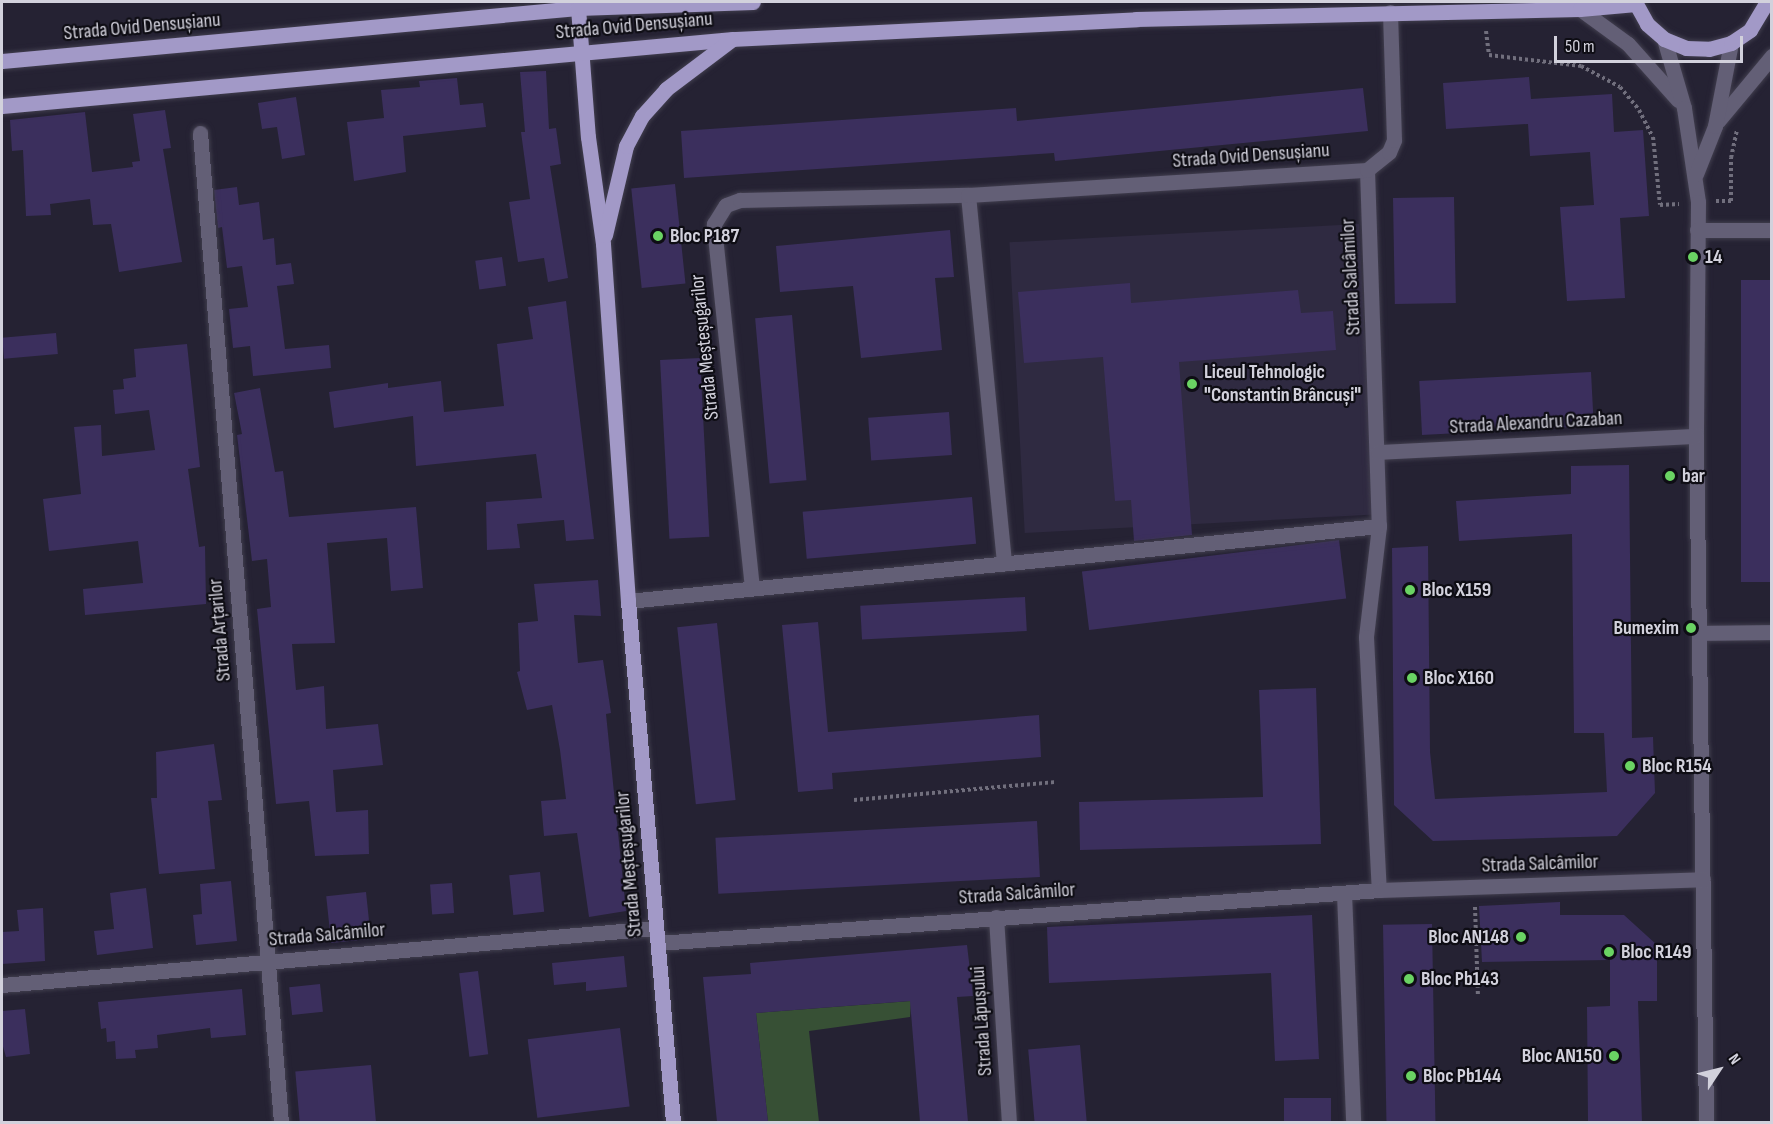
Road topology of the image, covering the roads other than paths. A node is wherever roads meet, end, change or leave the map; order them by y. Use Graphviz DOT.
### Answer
graph roads {
  1 [pos="753,2"];
  2 [pos="1636,3"];
  3 [pos="578,8"];
  4 [pos="1767,8"];
  5 [pos="1580,9"];
  6 [pos="1390,12"];
  7 [pos="733,39"];
  8 [pos="1664,39"];
  9 [pos="1731,43"];
  10 [pos="582,51"];
  11 [pos="1772,56"];
  12 [pos="2,61"];
  13 [pos="2,106"];
  14 [pos="1684,108"];
  15 [pos="1715,126"];
  16 [pos="200,133"];
  17 [pos="1368,170"];
  18 [pos="1696,174"];
  19 [pos="968,195"];
  20 [pos="1697,230"];
  21 [pos="1772,230"];
  22 [pos="603,244"];
  23 [pos="1696,436"];
  24 [pos="1378,452"];
  25 [pos="1379,526"];
  26 [pos="1004,563"];
  27 [pos="752,588"];
  28 [pos="628,601"];
  29 [pos="1772,632"];
  30 [pos="1699,633"];
  31 [pos="1703,879"];
  32 [pos="1379,890"];
  33 [pos="1344,893"];
  34 [pos="996,916"];
  35 [pos="657,936"];
  36 [pos="268,961"];
  37 [pos="2,985"];
  38 [pos="281,1122"];
  39 [pos="673,1122"];
  40 [pos="1010,1122"];
  41 [pos="1353,1122"];
  42 [pos="1706,1122"];
  1 -- 3 [label="main road, Strada Ovid Densușianu"];
  2 -- 5 [label="main road, Strada Ovid Densușianu"];
  2 -- 8 [label="main road"];
  3 -- 10 [label="main road, Strada Meșteșugarilor"];
  3 -- 12 [label="main road, Strada Ovid Densușianu"];
  4 -- 9 [label="main road"];
  5 -- 6 [label="main road, Strada Ovid Densușianu"];
  5 -- 14 [label="street"];
  6 -- 7 [label="main road, Strada Ovid Densușianu"];
  6 -- 17 [label="street"];
  7 -- 10 [label="main road, Strada Ovid Densușianu"];
  7 -- 22 [label="main road, Strada Ovid Densușianu"];
  8 -- 9 [label="main road"];
  8 -- 14 [label="street"];
  9 -- 15 [label="street"];
  10 -- 13 [label="main road, Strada Ovid Densușianu"];
  10 -- 22 [label="main road, Strada Meșteșugarilor"];
  11 -- 15 [label="street"];
  14 -- 18 [label="street"];
  15 -- 18 [label="street"];
  16 -- 36 [label="street, Strada Arțarilor"];
  17 -- 19 [label="street, Strada Ovid Densușianu"];
  17 -- 24 [label="street, Strada Salcâmilor"];
  18 -- 20 [label="street"];
  19 -- 26 [label="street"];
  19 -- 27 [label="street, Strada Meșteșugarilor"];
  20 -- 21 [label="street"];
  20 -- 23 [label="street"];
  22 -- 28 [label="main road, Strada Meșteșugarilor"];
  23 -- 24 [label="street, Strada Alexandru Cazaban"];
  23 -- 30 [label="street"];
  24 -- 25 [label="street, Strada Salcâmilor"];
  25 -- 26 [label="street"];
  25 -- 32 [label="street, Strada Salcâmilor"];
  26 -- 27 [label="street"];
  27 -- 28 [label="street"];
  28 -- 35 [label="main road, Strada Meșteșugarilor"];
  29 -- 30 [label="street"];
  30 -- 31 [label="street"];
  31 -- 32 [label="street, Strada Salcâmilor"];
  31 -- 42 [label="street"];
  32 -- 33 [label="street, Strada Salcâmilor"];
  33 -- 34 [label="street, Strada Salcâmilor"];
  33 -- 41 [label="street"];
  34 -- 35 [label="street, Strada Salcâmilor"];
  34 -- 40 [label="street, Strada Lăpușului"];
  35 -- 36 [label="street, Strada Salcâmilor"];
  35 -- 39 [label="main road, Strada Meșteșugarilor"];
  36 -- 37 [label="street, Strada Salcâmilor"];
  36 -- 38 [label="street, Strada Arțarilor"];
}
